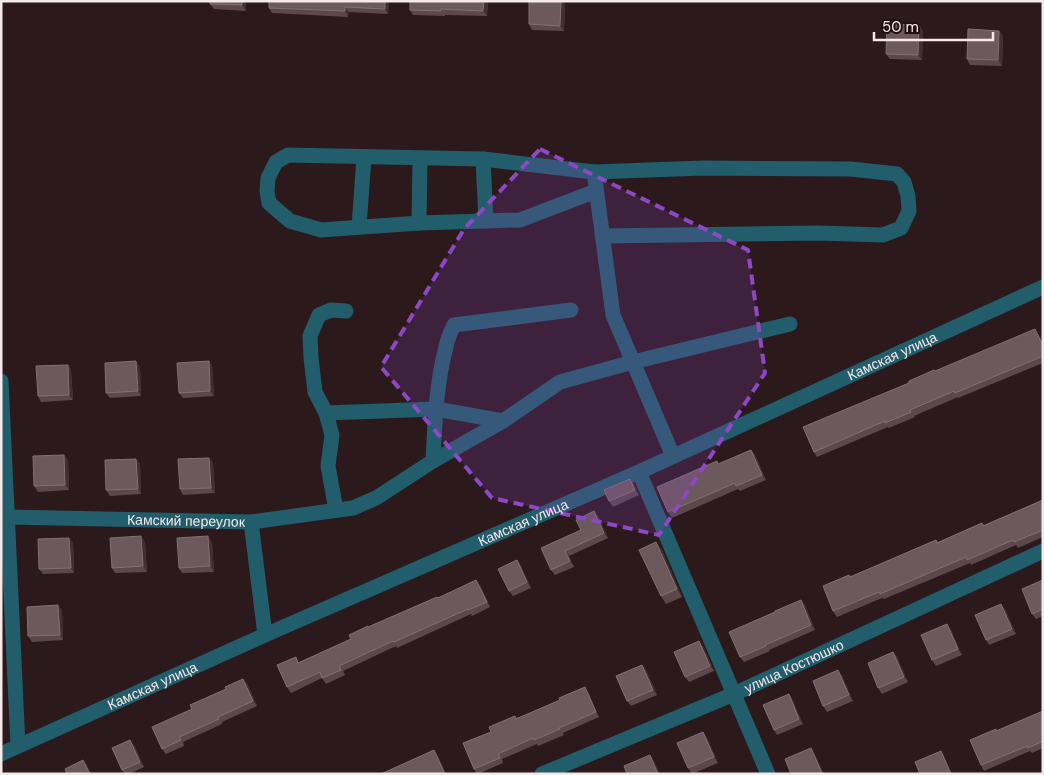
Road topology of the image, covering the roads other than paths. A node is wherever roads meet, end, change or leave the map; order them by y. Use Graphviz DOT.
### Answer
graph roads {
  1 [pos="364,157"];
  2 [pos="420,158"];
  3 [pos="483,159"];
  4 [pos="594,172"];
  5 [pos="596,191"];
  6 [pos="486,221"];
  7 [pos="419,223"];
  8 [pos="359,228"];
  9 [pos="602,236"];
  10 [pos="1042,288"];
  11 [pos="571,310"];
  12 [pos="346,311"];
  13 [pos="790,324"];
  14 [pos="633,362"];
  15 [pos="1,381"];
  16 [pos="436,409"];
  17 [pos="326,413"];
  18 [pos="503,421"];
  19 [pos="673,456"];
  20 [pos="433,461"];
  21 [pos="639,472"];
  22 [pos="336,510"];
  23 [pos="7,517"];
  24 [pos="251,522"];
  25 [pos="1043,551"];
  26 [pos="265,635"];
  27 [pos="734,694"];
  28 [pos="18,746"];
  29 [pos="1,754"];
  30 [pos="542,774"];
  31 [pos="768,774"];
  1 -- 2 [label="street"];
  1 -- 8 [label="street"];
  1 -- 8 [label="street"];
  2 -- 3 [label="street"];
  2 -- 7 [label="street"];
  3 -- 4 [label="street"];
  3 -- 6 [label="street"];
  4 -- 5 [label="street"];
  4 -- 9 [label="street"];
  5 -- 6 [label="street"];
  5 -- 9 [label="street"];
  6 -- 7 [label="street"];
  7 -- 8 [label="street"];
  9 -- 14 [label="street"];
  10 -- 19 [label="street, Камская улица"];
  11 -- 16 [label="street"];
  12 -- 17 [label="street"];
  13 -- 14 [label="street"];
  14 -- 18 [label="street"];
  14 -- 19 [label="street"];
  15 -- 23 [label="street"];
  16 -- 17 [label="street"];
  16 -- 18 [label="street"];
  16 -- 20 [label="street"];
  17 -- 22 [label="street"];
  18 -- 20 [label="street"];
  19 -- 21 [label="street, Камская улица"];
  20 -- 22 [label="street"];
  21 -- 26 [label="street, Камская улица"];
  21 -- 27 [label="street"];
  22 -- 24 [label="street"];
  23 -- 24 [label="street, Камский переулок"];
  23 -- 28 [label="street"];
  24 -- 26 [label="street, Камский переулок"];
  25 -- 27 [label="street, улица Костюшко"];
  26 -- 28 [label="street, Камская улица"];
  27 -- 30 [label="street, улица Костюшко"];
  27 -- 31 [label="street"];
  28 -- 29 [label="street, Камская улица"];
}
